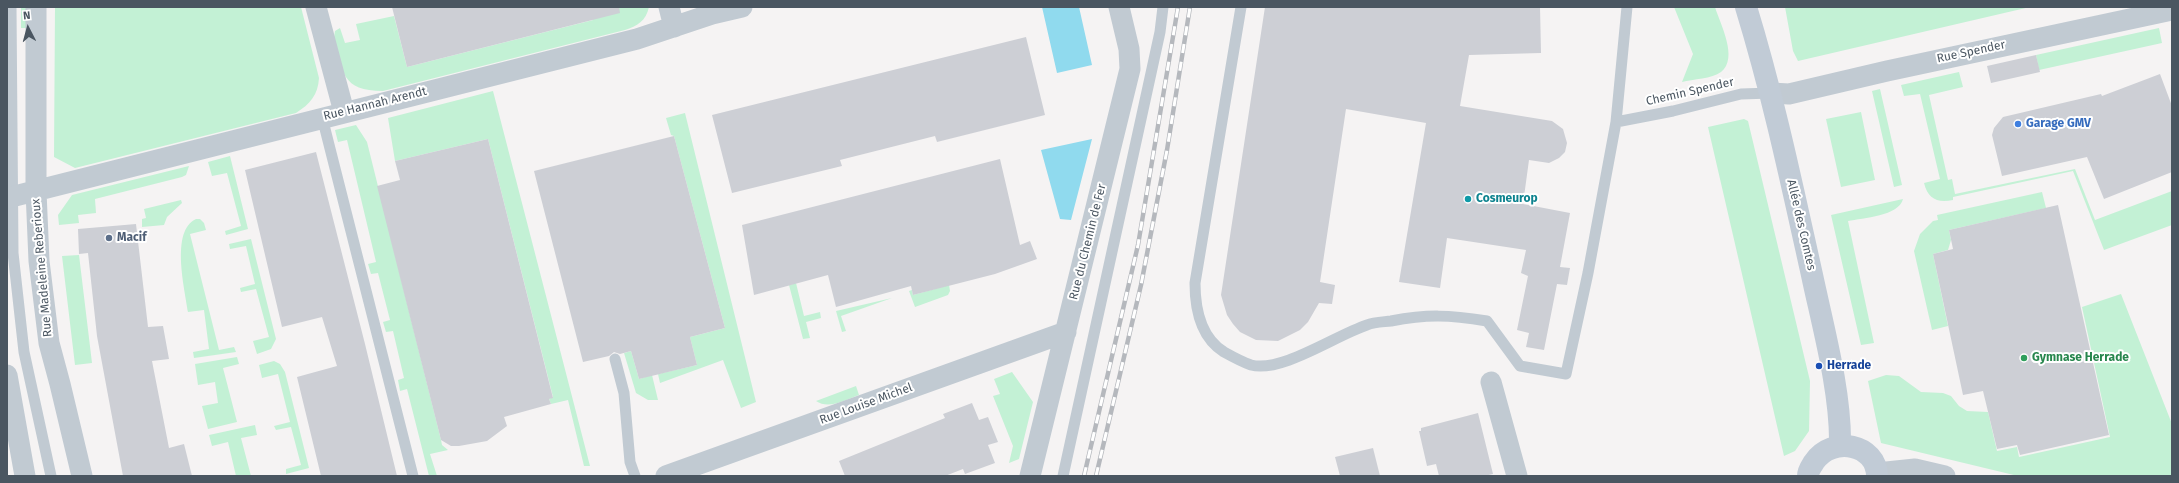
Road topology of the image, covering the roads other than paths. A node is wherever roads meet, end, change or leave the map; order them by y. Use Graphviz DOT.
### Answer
graph roads {
  1 [pos="11,7"];
  2 [pos="36,7"];
  3 [pos="316,7"];
  4 [pos="669,7"];
  5 [pos="742,7"];
  6 [pos="1119,7"];
  7 [pos="1163,7"];
  8 [pos="1241,7"];
  9 [pos="1627,7"];
  10 [pos="1746,7"];
  11 [pos="2172,10"];
  12 [pos="674,27"];
  13 [pos="1771,93"];
  14 [pos="344,112"];
  15 [pos="322,118"];
  16 [pos="1616,122"];
  17 [pos="36,191"];
  18 [pos="9,198"];
  19 [pos="1066,332"];
  20 [pos="615,359"];
  21 [pos="7,375"];
  22 [pos="1491,382"];
  23 [pos="1840,445"];
  24 [pos="1877,475"];
  25 [pos="26,476"];
  26 [pos="51,476"];
  27 [pos="82,476"];
  28 [pos="413,476"];
  29 [pos="635,476"];
  30 [pos="666,476"];
  31 [pos="1030,476"];
  32 [pos="1063,476"];
  33 [pos="1517,476"];
  34 [pos="1808,476"];
  35 [pos="1945,476"];
  1 -- 18 [label="lane, Rue Madeleine Reberioux"];
  2 -- 17 [label="street, Rue Madeleine Reberioux"];
  3 -- 14 [label="street"];
  4 -- 12 [label="street"];
  5 -- 12 [label="street, Rue Hannah Arendt"];
  6 -- 19 [label="street, Rue du Chemin de Fer"];
  7 -- 32 [label="lane"];
  8 -- 16 [label="lane"];
  9 -- 16 [label="lane"];
  10 -- 13 [label="street, Allée des Comtes"];
  11 -- 13 [label="street, Rue Spender"];
  12 -- 14 [label="street, Rue Hannah Arendt"];
  13 -- 16 [label="lane, Chemin Spender"];
  13 -- 23 [label="street, Allée des Comtes"];
  14 -- 15 [label="street, Rue Hannah Arendt"];
  15 -- 17 [label="street, Rue Hannah Arendt"];
  15 -- 28 [label="lane"];
  17 -- 18 [label="street, Rue Hannah Arendt"];
  17 -- 27 [label="street, Rue Madeleine Reberioux"];
  18 -- 26 [label="lane, Rue Madeleine Reberioux"];
  19 -- 30 [label="street, Rue Louise Michel"];
  19 -- 31 [label="street, Rue du Chemin de Fer"];
  20 -- 29 [label="lane"];
  21 -- 25 [label="street"];
  22 -- 33 [label="street"];
  23 -- 24 [label="street"];
  23 -- 34 [label="street"];
  24 -- 35 [label="street"];
}
